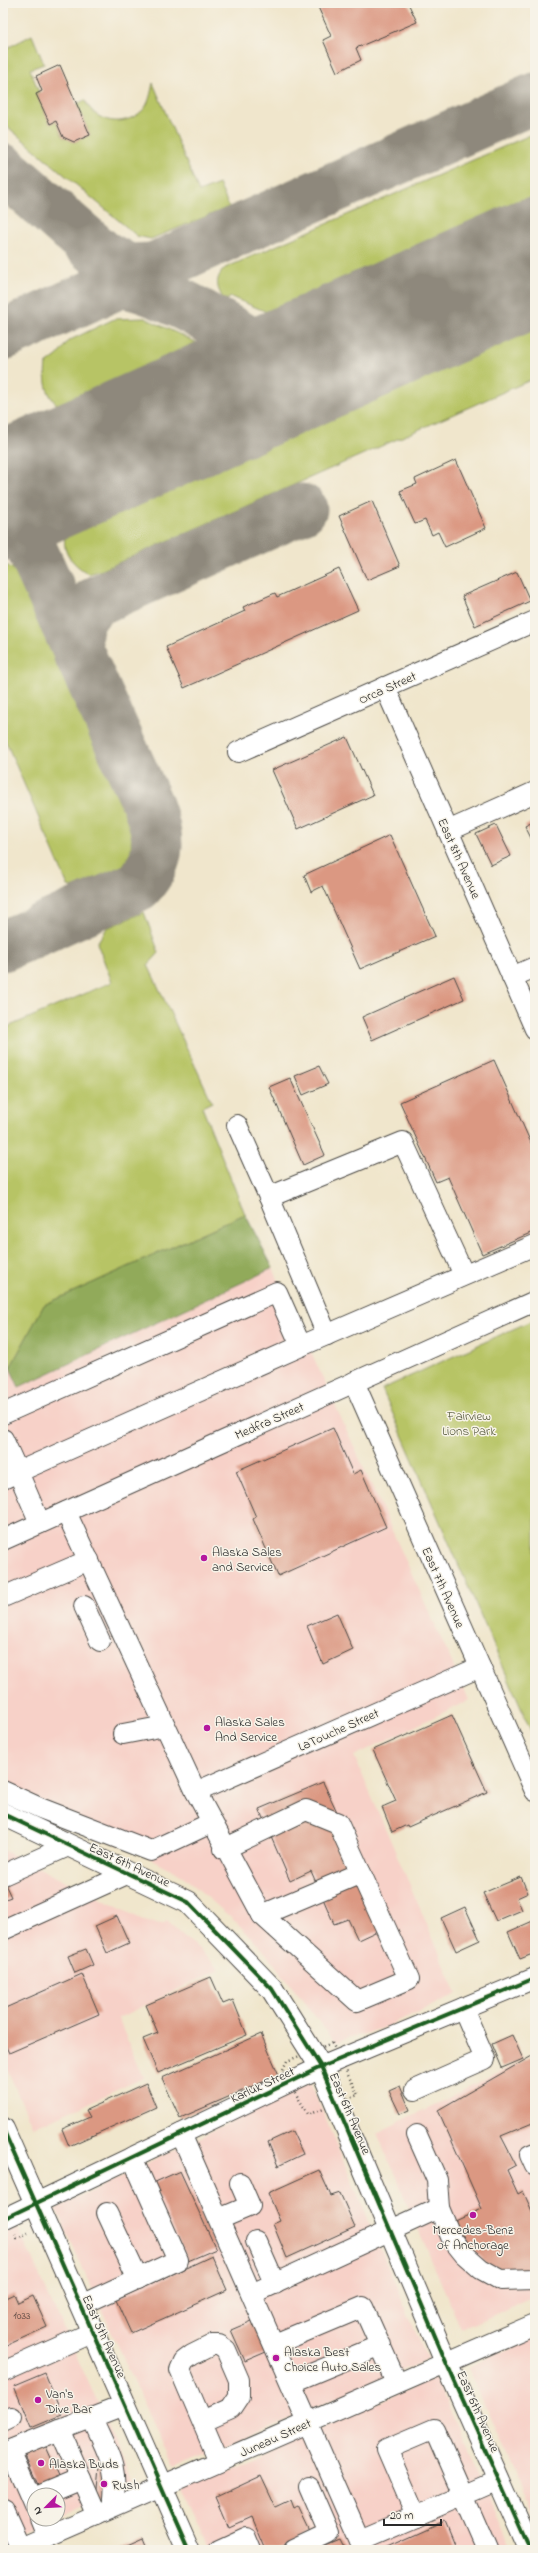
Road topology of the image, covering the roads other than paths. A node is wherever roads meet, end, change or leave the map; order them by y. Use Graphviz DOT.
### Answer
graph roads {
  1 [pos="535,620"];
  2 [pos="385,687"];
  3 [pos="238,752"];
  4 [pos="535,792"];
  5 [pos="448,831"];
  6 [pos="535,967"];
  7 [pos="512,977"];
  8 [pos="535,1029"];
  9 [pos="237,1125"];
  10 [pos="269,1197"];
  11 [pos="535,1245"];
  12 [pos="464,1275"];
  13 [pos="535,1301"];
  14 [pos="327,1334"];
  15 [pos="301,1346"];
  16 [pos="354,1382"];
  17 [pos="3,1414"];
  18 [pos="3,1439"];
  19 [pos="11,1476"];
  20 [pos="66,1512"];
  21 [pos="40,1523"];
  22 [pos="3,1540"];
  23 [pos="89,1560"];
  24 [pos="3,1597"];
  25 [pos="84,1606"];
  26 [pos="100,1641"];
  27 [pos="480,1667"];
  28 [pos="165,1726"];
  29 [pos="123,1734"];
  30 [pos="3,1791"];
  31 [pos="535,1791"];
  32 [pos="196,1792"];
  33 [pos="3,1814"];
  34 [pos="211,1823"];
  35 [pos="68,1846"];
  36 [pos="224,1848"];
  37 [pos="361,1873"];
  38 [pos="127,1874"];
  39 [pos="3,1875"];
  40 [pos="262,1915"];
  41 [pos="3,1930"];
  42 [pos="535,1978"];
  43 [pos="463,2008"];
  44 [pos="321,2067"];
  45 [pos="415,2090"];
  46 [pos="3,2129"];
  47 [pos="181,2134"];
  48 [pos="417,2135"];
  49 [pos="535,2153"];
  50 [pos="132,2157"];
  51 [pos="535,2166"];
  52 [pos="240,2183"];
  53 [pos="36,2203"];
  54 [pos="439,2208"];
  55 [pos="107,2213"];
  56 [pos="3,2219"];
  57 [pos="219,2219"];
  58 [pos="390,2230"];
  59 [pos="256,2241"];
  60 [pos="535,2278"];
  61 [pos="138,2279"];
  62 [pos="274,2284"];
  63 [pos="252,2294"];
  64 [pos="81,2305"];
  65 [pos="535,2324"];
  66 [pos="93,2332"];
  67 [pos="275,2344"];
  68 [pos="381,2345"];
  69 [pos="446,2362"];
  70 [pos="3,2372"];
  71 [pos="292,2382"];
  72 [pos="397,2383"];
  73 [pos="124,2405"];
  74 [pos="92,2418"];
  75 [pos="202,2421"];
  76 [pos="309,2422"];
  77 [pos="60,2430"];
  78 [pos="219,2461"];
  79 [pos="81,2478"];
  80 [pos="499,2480"];
  81 [pos="29,2487"];
  82 [pos="61,2487"];
  83 [pos="161,2487"];
  84 [pos="309,2487"];
  85 [pos="462,2495"];
  86 [pos="3,2510"];
  87 [pos="105,2511"];
  88 [pos="416,2516"];
  89 [pos="43,2528"];
  90 [pos="362,2545"];
  91 [pos="19,2549"];
  92 [pos="189,2550"];
  93 [pos="219,2550"];
  94 [pos="250,2550"];
  95 [pos="293,2550"];
  96 [pos="487,2550"];
  97 [pos="530,2550"];
  1 -- 2 [label="street, Orca Street"];
  2 -- 3 [label="street, Orca Street"];
  2 -- 5 [label="street, East 8th Avenue"];
  4 -- 5 [label="street"];
  5 -- 7 [label="street, East 8th Avenue"];
  6 -- 7 [label="street"];
  7 -- 8 [label="street, East 8th Avenue"];
  9 -- 10 [label="street"];
  10 -- 12 [label="street"];
  10 -- 14 [label="street"];
  11 -- 12 [label="street"];
  12 -- 14 [label="street"];
  13 -- 16 [label="street, Medfra Street"];
  14 -- 15 [label="street"];
  15 -- 17 [label="street"];
  15 -- 19 [label="street"];
  16 -- 20 [label="street, Medfra Street"];
  16 -- 27 [label="street, East 7th Avenue"];
  18 -- 19 [label="street"];
  19 -- 21 [label="street"];
  20 -- 21 [label="street, Medfra Street"];
  20 -- 23 [label="street"];
  21 -- 22 [label="street, Medfra Street"];
  23 -- 24 [label="street"];
  23 -- 28 [label="street"];
  25 -- 26 [label="street"];
  27 -- 31 [label="street, East 7th Avenue"];
  27 -- 32 [label="street, LaTouche Street"];
  28 -- 29 [label="street"];
  28 -- 32 [label="street"];
  30 -- 34 [label="street"];
  32 -- 34 [label="street"];
  33 -- 35 [label="highway, East 6th Avenue"];
  34 -- 36 [label="street"];
  35 -- 38 [label="highway, East 6th Avenue"];
  35 -- 39 [label="street"];
  36 -- 37 [label="street"];
  36 -- 40 [label="street"];
  37 -- 40 [label="street"];
  37 -- 40 [label="street"];
  38 -- 41 [label="street"];
  38 -- 44 [label="highway, East 6th Avenue"];
  42 -- 43 [label="street, Karluk Street"];
  43 -- 44 [label="street, Karluk Street"];
  43 -- 45 [label="street"];
  44 -- 47 [label="street, Karluk Street"];
  44 -- 58 [label="highway, East 6th Avenue"];
  46 -- 53 [label="highway, East 5th Avenue"];
  47 -- 50 [label="street, Karluk Street"];
  47 -- 57 [label="street"];
  48 -- 54 [label="street"];
  49 -- 51 [label="street"];
  50 -- 53 [label="street, Karluk Street"];
  50 -- 61 [label="street"];
  52 -- 57 [label="street"];
  53 -- 56 [label="street, Karluk Street"];
  53 -- 64 [label="highway, East 5th Avenue"];
  54 -- 58 [label="street"];
  54 -- 60 [label="street"];
  55 -- 61 [label="street"];
  57 -- 63 [label="street"];
  58 -- 62 [label="street"];
  58 -- 69 [label="highway, East 6th Avenue"];
  59 -- 62 [label="street"];
  61 -- 64 [label="street"];
  62 -- 63 [label="street"];
  63 -- 67 [label="street"];
  64 -- 66 [label="highway, East 5th Avenue"];
  65 -- 69 [label="street, Juneau Street"];
  66 -- 70 [label="street"];
  66 -- 73 [label="highway, East 5th Avenue"];
  67 -- 68 [label="street"];
  67 -- 71 [label="street"];
  68 -- 71 [label="street"];
  68 -- 72 [label="street"];
  69 -- 72 [label="street, Juneau Street"];
  69 -- 80 [label="highway, East 6th Avenue"];
  71 -- 76 [label="street"];
  72 -- 76 [label="street, Juneau Street"];
  73 -- 74 [label="street"];
  73 -- 83 [label="highway, East 5th Avenue"];
  74 -- 77 [label="street"];
  74 -- 87 [label="street"];
  75 -- 78 [label="street"];
  76 -- 78 [label="street, Juneau Street"];
  76 -- 90 [label="street"];
  77 -- 79 [label="street"];
  77 -- 81 [label="street"];
  78 -- 83 [label="street, Juneau Street"];
  79 -- 82 [label="street"];
  79 -- 87 [label="street"];
  80 -- 85 [label="street"];
  80 -- 97 [label="highway, East 6th Avenue"];
  83 -- 87 [label="street, Juneau Street"];
  83 -- 92 [label="highway, East 5th Avenue"];
  84 -- 95 [label="street"];
  85 -- 88 [label="street"];
  85 -- 88 [label="street"];
  85 -- 96 [label="street"];
  86 -- 91 [label="street"];
  87 -- 89 [label="street, Juneau Street"];
  88 -- 90 [label="street"];
  89 -- 91 [label="street, Juneau Street"];
  93 -- 94 [label="street"];
}
